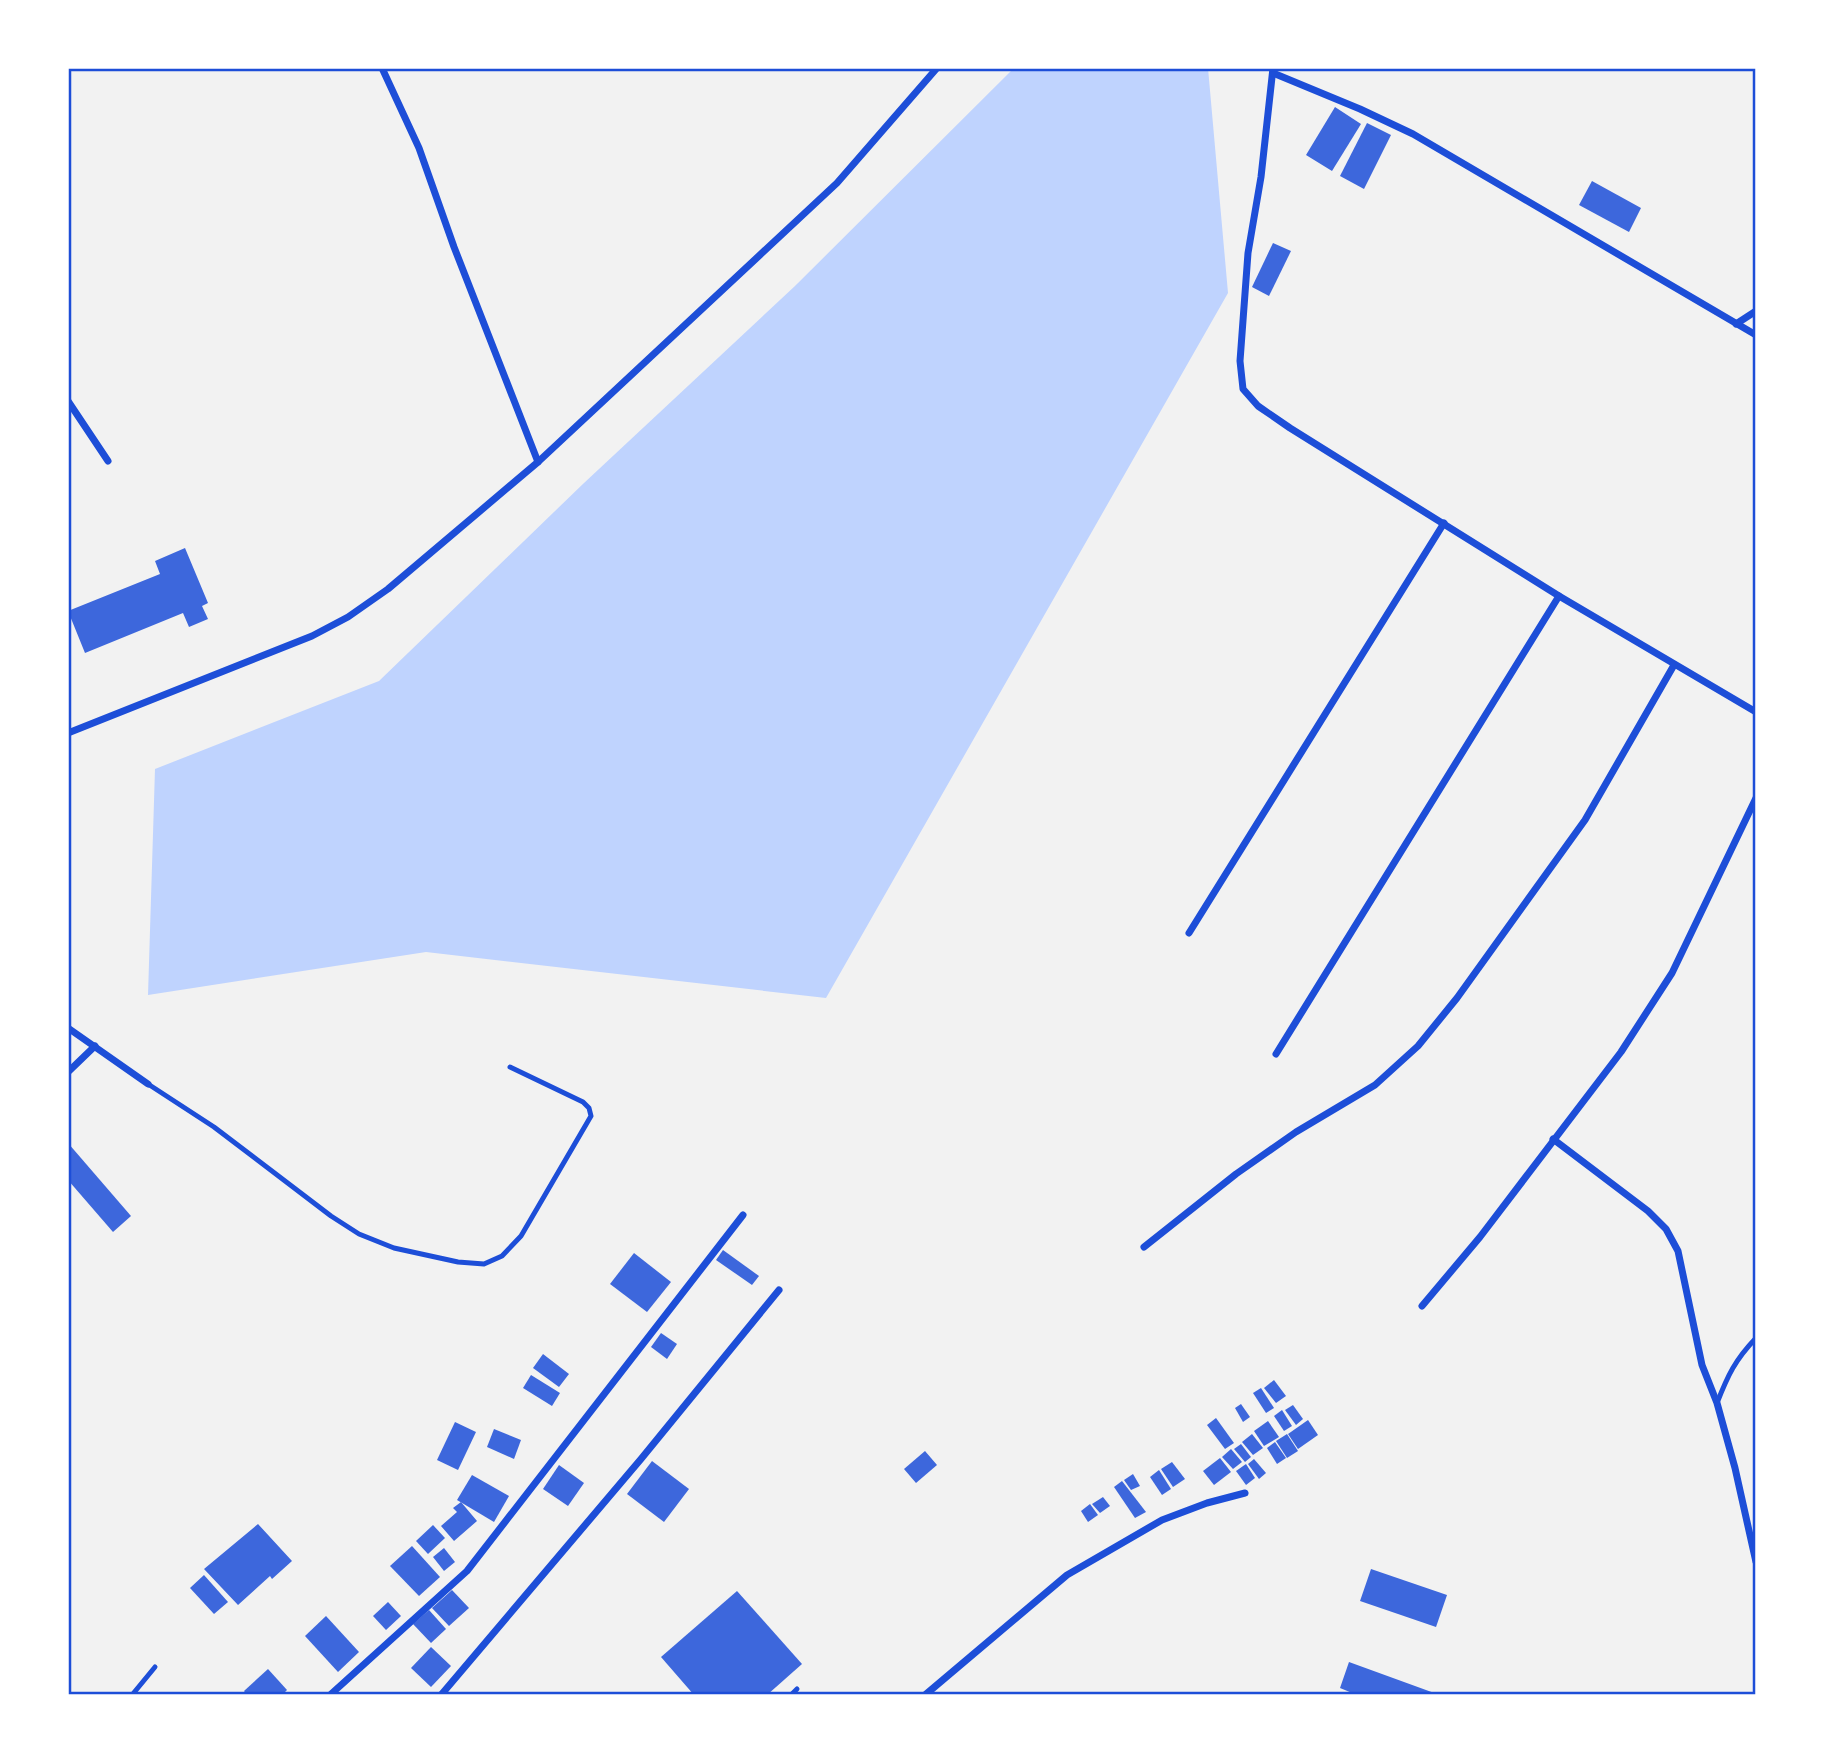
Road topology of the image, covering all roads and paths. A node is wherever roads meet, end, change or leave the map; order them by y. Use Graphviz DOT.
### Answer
graph roads {
  1 [pos="382,68"];
  2 [pos="937,68"];
  3 [pos="1273,71"];
  4 [pos="1756,311"];
  5 [pos="1736,324"];
  6 [pos="1756,335"];
  7 [pos="68,401"];
  8 [pos="108,461"];
  9 [pos="538,462"];
  10 [pos="1444,523"];
  11 [pos="1559,596"];
  12 [pos="1674,665"];
  13 [pos="1756,712"];
  14 [pos="68,733"];
  15 [pos="1756,798"];
  16 [pos="1189,933"];
  17 [pos="68,1028"];
  18 [pos="95,1046"];
  19 [pos="1276,1054"];
  20 [pos="510,1066"];
  21 [pos="68,1072"];
  22 [pos="148,1084"];
  23 [pos="1553,1139"];
  24 [pos="743,1215"];
  25 [pos="1144,1247"];
  26 [pos="779,1290"];
  27 [pos="1422,1306"];
  28 [pos="1756,1338"];
  29 [pos="1717,1403"];
  30 [pos="1245,1493"];
  31 [pos="1756,1562"];
  32 [pos="155,1667"];
  33 [pos="797,1689"];
  34 [pos="132,1695"];
  35 [pos="330,1695"];
  36 [pos="441,1695"];
  37 [pos="791,1695"];
  38 [pos="925,1695"];
  1 -- 9 [label="street"];
  2 -- 9 [label="street"];
  3 -- 5 [label="street"];
  3 -- 10 [label="street"];
  4 -- 5 [label="street"];
  5 -- 6 [label="street"];
  7 -- 8 [label="street"];
  9 -- 14 [label="street"];
  10 -- 11 [label="street"];
  10 -- 16 [label="street"];
  11 -- 12 [label="street"];
  11 -- 19 [label="street"];
  12 -- 13 [label="street"];
  12 -- 25 [label="street"];
  15 -- 23 [label="street"];
  17 -- 18 [label="street"];
  18 -- 21 [label="street"];
  18 -- 22 [label="street"];
  20 -- 22 [label="lane"];
  23 -- 27 [label="street"];
  23 -- 29 [label="street"];
  24 -- 35 [label="street"];
  26 -- 36 [label="street"];
  28 -- 29 [label="lane"];
  29 -- 31 [label="street"];
  30 -- 38 [label="street"];
  32 -- 34 [label="lane"];
  33 -- 37 [label="lane"];
}
